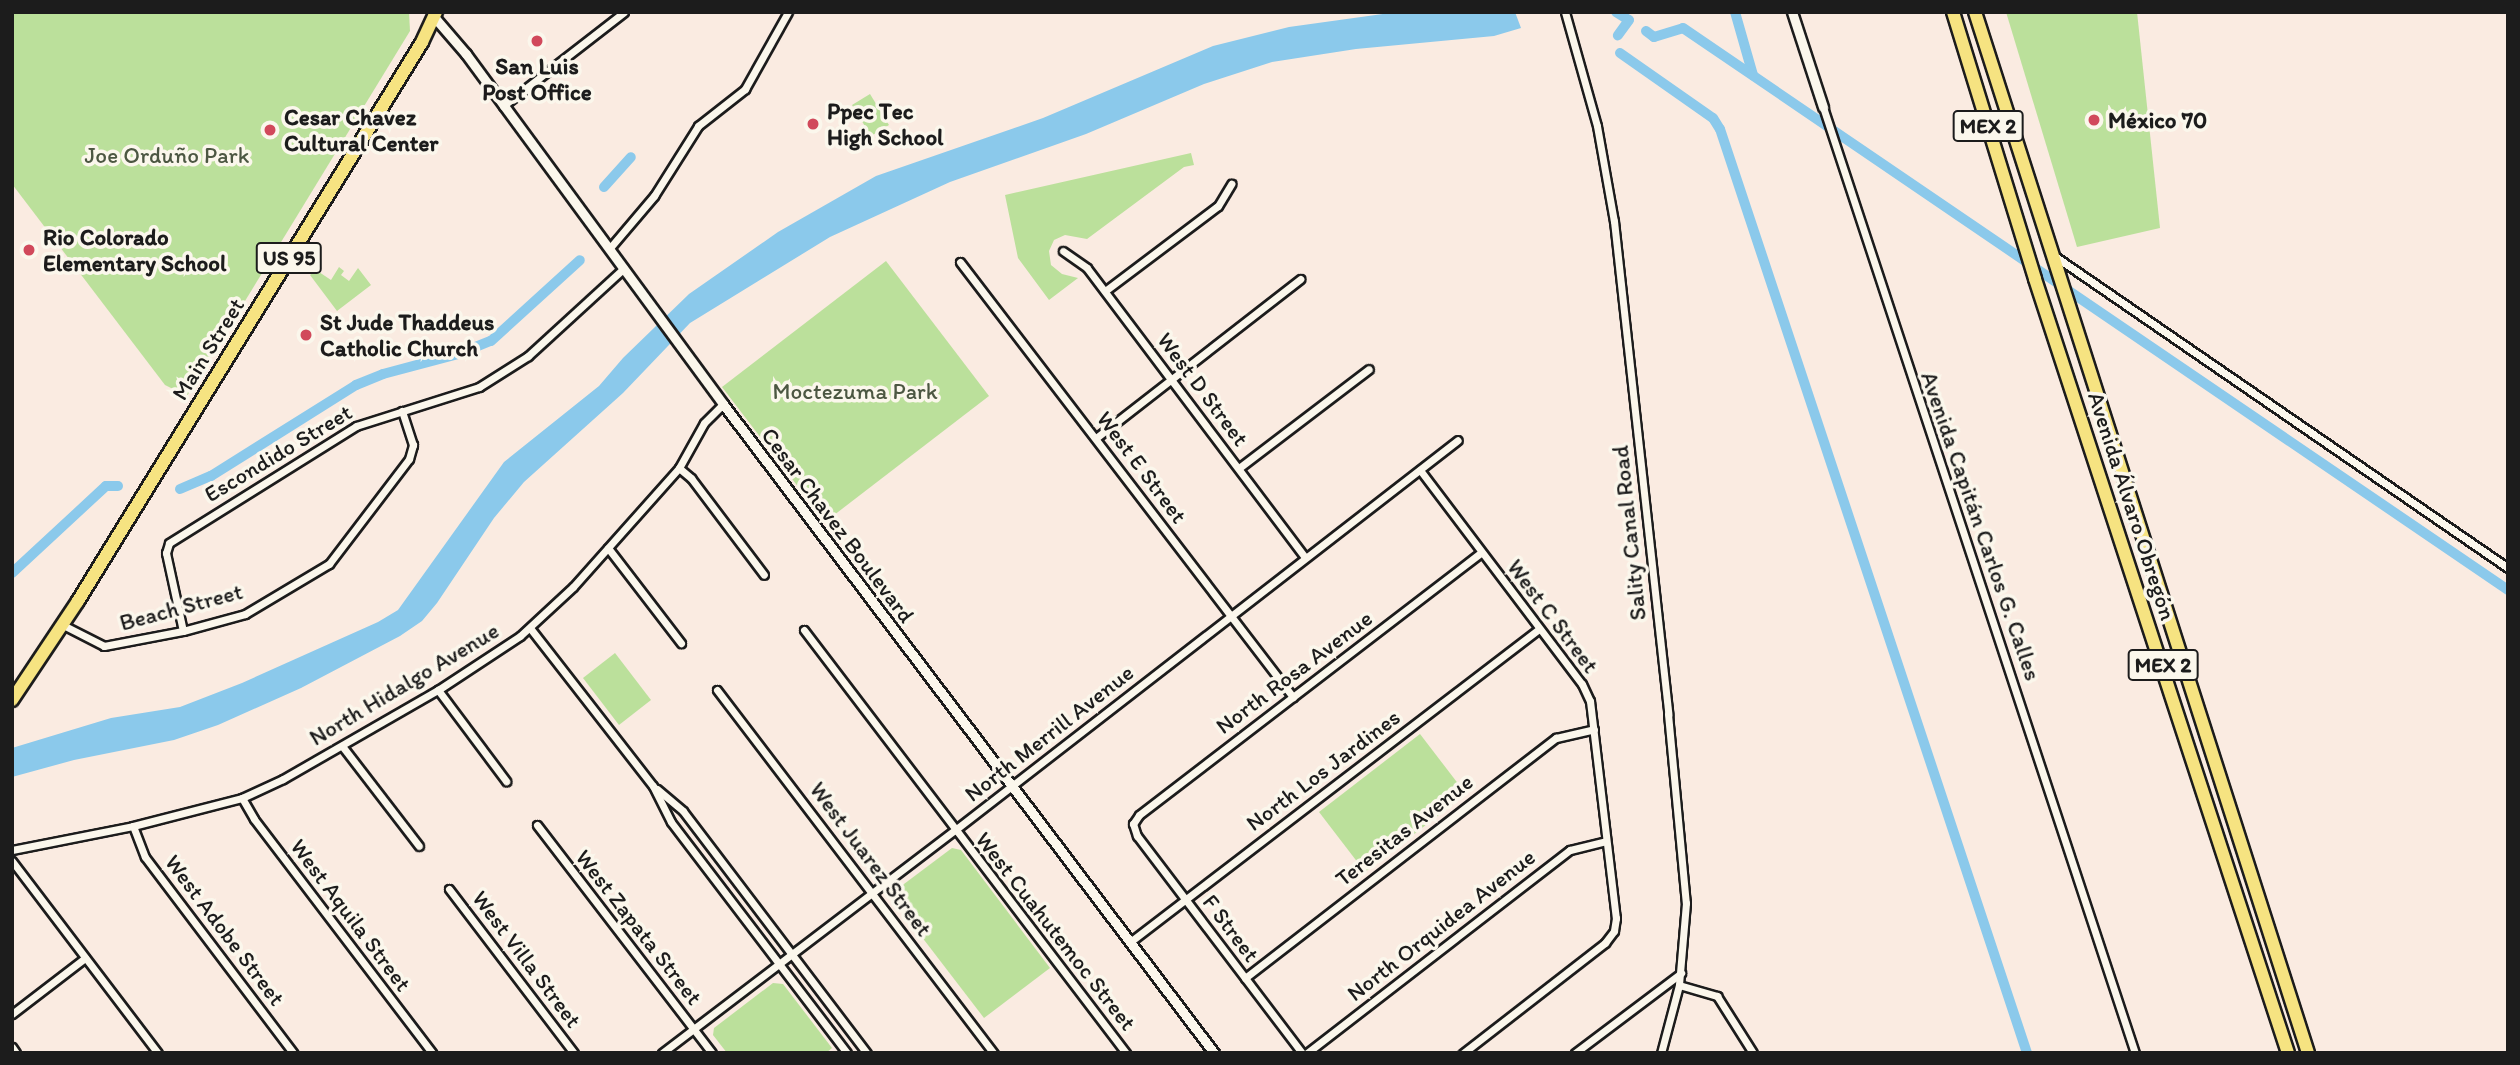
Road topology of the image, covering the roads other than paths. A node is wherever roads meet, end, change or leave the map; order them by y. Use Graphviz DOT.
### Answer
graph roads {
  1 [pos="624,12"];
  2 [pos="788,12"];
  3 [pos="1565,12"];
  4 [pos="1791,12"];
  5 [pos="1953,12"];
  6 [pos="1975,12"];
  7 [pos="436,14"];
  8 [pos="503,106"];
  9 [pos="1822,107"];
  10 [pos="1230,184"];
  11 [pos="609,249"];
  12 [pos="1063,251"];
  13 [pos="2054,257"];
  14 [pos="960,262"];
  15 [pos="624,268"];
  16 [pos="1300,279"];
  17 [pos="1105,291"];
  18 [pos="1369,369"];
  19 [pos="1171,378"];
  20 [pos="723,404"];
  21 [pos="402,411"];
  22 [pos="1096,438"];
  23 [pos="1458,440"];
  24 [pos="679,468"];
  25 [pos="1239,468"];
  26 [pos="1420,470"];
  27 [pos="608,548"];
  28 [pos="1481,553"];
  29 [pos="1305,557"];
  30 [pos="2508,568"];
  31 [pos="764,575"];
  32 [pos="1231,615"];
  33 [pos="63,625"];
  34 [pos="530,628"];
  35 [pos="1539,629"];
  36 [pos="804,630"];
  37 [pos="183,631"];
  38 [pos="681,643"];
  39 [pos="438,690"];
  40 [pos="717,690"];
  41 [pos="1293,697"];
  42 [pos="12,700"];
  43 [pos="1594,729"];
  44 [pos="342,746"];
  45 [pos="506,781"];
  46 [pos="653,786"];
  47 [pos="1012,786"];
  48 [pos="242,798"];
  49 [pos="1133,824"];
  50 [pos="537,825"];
  51 [pos="133,826"];
  52 [pos="955,831"];
  53 [pos="1606,841"];
  54 [pos="419,846"];
  55 [pos="12,850"];
  56 [pos="12,861"];
  57 [pos="449,889"];
  58 [pos="872,893"];
  59 [pos="1185,900"];
  60 [pos="1129,942"];
  61 [pos="792,953"];
  62 [pos="85,958"];
  63 [pos="779,964"];
  64 [pos="1681,973"];
  65 [pos="1245,978"];
  66 [pos="1679,985"];
  67 [pos="12,1014"];
  68 [pos="694,1029"];
  69 [pos="12,1048"];
  70 [pos="16,1053"];
  71 [pos="158,1053"];
  72 [pos="293,1053"];
  73 [pos="432,1053"];
  74 [pos="574,1053"];
  75 [pos="662,1053"];
  76 [pos="712,1053"];
  77 [pos="847,1053"];
  78 [pos="867,1053"];
  79 [pos="994,1053"];
  80 [pos="1126,1053"];
  81 [pos="1214,1053"];
  82 [pos="1304,1053"];
  83 [pos="1463,1053"];
  84 [pos="1575,1053"];
  85 [pos="1661,1053"];
  86 [pos="1753,1053"];
  87 [pos="2134,1053"];
  88 [pos="2288,1053"];
  89 [pos="2308,1053"];
  1 -- 8 [label="street"];
  2 -- 11 [label="street"];
  3 -- 64 [label="street, Sality Canal Road"];
  4 -- 9 [label="street, Avenida Capitán Carlos G. Calles"];
  5 -- 88 [label="highway, Avenida Álvaro Obregón / MEX 2"];
  6 -- 13 [label="highway, Avenida Álvaro Obregón / MEX 2"];
  7 -- 8 [label="street, Cesar Chavez Boulevard"];
  7 -- 33 [label="highway, Main Street / US 95"];
  8 -- 11 [label="street, Cesar Chavez Boulevard"];
  9 -- 87 [label="street, Avenida Capitán Carlos G. Calles"];
  10 -- 17 [label="street"];
  11 -- 15 [label="street, Cesar Chavez Boulevard"];
  12 -- 17 [label="street, West D Street"];
  13 -- 30 [label="street"];
  13 -- 89 [label="highway, Avenida Álvaro Obregón / MEX 2"];
  14 -- 22 [label="street, West E Street"];
  15 -- 20 [label="street, Cesar Chavez Boulevard"];
  15 -- 21 [label="street, Escondido Street"];
  16 -- 19 [label="street"];
  17 -- 19 [label="street, West D Street"];
  18 -- 25 [label="street"];
  19 -- 22 [label="street"];
  19 -- 25 [label="street, West D Street"];
  20 -- 24 [label="street, North Hidalgo Avenue"];
  20 -- 47 [label="street, Cesar Chavez Boulevard"];
  21 -- 37 [label="street, Beach Street"];
  21 -- 37 [label="street, Escondido Street"];
  22 -- 32 [label="street, West E Street"];
  23 -- 26 [label="street, North Merrill Avenue"];
  24 -- 27 [label="street, North Hidalgo Avenue"];
  24 -- 31 [label="street"];
  25 -- 29 [label="street, West D Street"];
  26 -- 28 [label="street, West C Street"];
  26 -- 29 [label="street, North Merrill Avenue"];
  27 -- 34 [label="street, North Hidalgo Avenue"];
  27 -- 38 [label="street"];
  28 -- 35 [label="street, West C Street"];
  28 -- 41 [label="street, North Rosa Avenue"];
  29 -- 32 [label="street, North Merrill Avenue"];
  32 -- 41 [label="street, West E Street"];
  32 -- 47 [label="street, North Merrill Avenue"];
  33 -- 37 [label="street, Beach Street"];
  33 -- 42 [label="highway, Main Street / US 95"];
  34 -- 39 [label="street, North Hidalgo Avenue"];
  34 -- 46 [label="street"];
  35 -- 43 [label="street, West C Street"];
  35 -- 59 [label="street, North Los Jardines"];
  36 -- 52 [label="street, West Cuahutemoc Street"];
  39 -- 44 [label="street, North Hidalgo Avenue"];
  39 -- 45 [label="street"];
  40 -- 58 [label="street, West Juarez Street"];
  41 -- 49 [label="street, North Rosa Avenue"];
  43 -- 53 [label="street, West C Street"];
  43 -- 65 [label="street, Teresitas Avenue"];
  44 -- 48 [label="street, North Hidalgo Avenue"];
  44 -- 54 [label="street"];
  46 -- 61 [label="street"];
  46 -- 63 [label="street"];
  47 -- 52 [label="street, North Merrill Avenue"];
  47 -- 60 [label="street, Cesar Chavez Boulevard"];
  48 -- 51 [label="street, North Hidalgo Avenue"];
  48 -- 73 [label="street, West Aquila Street"];
  49 -- 59 [label="street, F Street"];
  50 -- 68 [label="street, West Zapata Street"];
  51 -- 55 [label="street, North Hidalgo Avenue"];
  51 -- 72 [label="street, West Adobe Street"];
  52 -- 58 [label="street, North Merrill Avenue"];
  52 -- 80 [label="street, West Cuahutemoc Street"];
  53 -- 82 [label="street, North Orquidea Avenue"];
  53 -- 83 [label="street, West C Street"];
  56 -- 62 [label="street"];
  57 -- 74 [label="street, West Villa Street"];
  58 -- 61 [label="street, North Merrill Avenue"];
  58 -- 79 [label="street, West Juarez Street"];
  59 -- 60 [label="street, North Los Jardines"];
  59 -- 65 [label="street, F Street"];
  60 -- 81 [label="street, Cesar Chavez Boulevard"];
  61 -- 63 [label="street, North Merrill Avenue"];
  61 -- 78 [label="street"];
  62 -- 67 [label="street"];
  62 -- 71 [label="street"];
  63 -- 68 [label="street, North Merrill Avenue"];
  63 -- 77 [label="street"];
  64 -- 66 [label="street, Sality Canal Road"];
  64 -- 84 [label="street"];
  65 -- 82 [label="street, F Street"];
  66 -- 85 [label="street, Sality Canal Road"];
  66 -- 86 [label="street"];
  68 -- 75 [label="street, North Merrill Avenue"];
  68 -- 76 [label="street, West Zapata Street"];
  69 -- 70 [label="street"];
}
